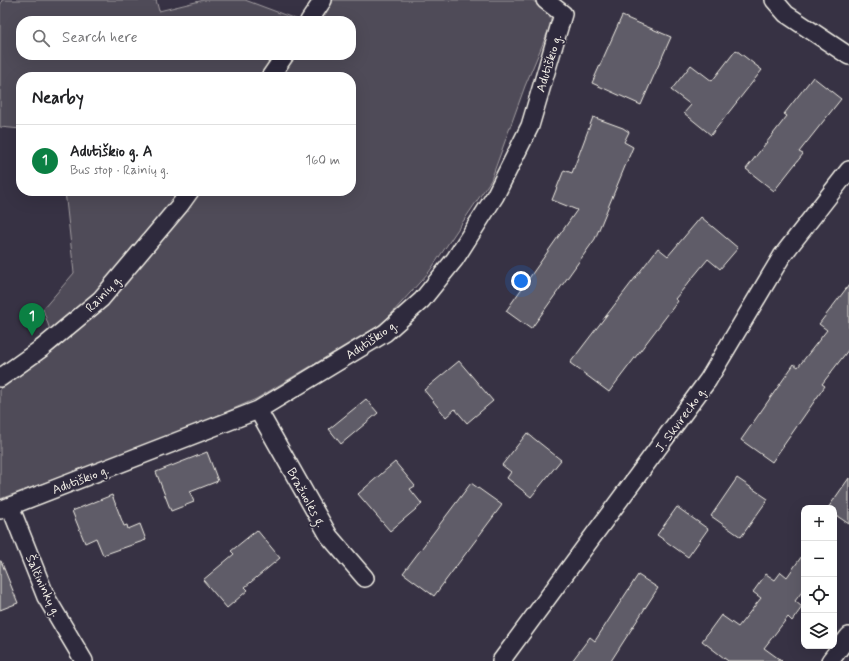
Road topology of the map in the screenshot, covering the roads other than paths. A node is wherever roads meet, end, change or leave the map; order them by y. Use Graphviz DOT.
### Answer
graph roads {
  1 [pos="323,0"];
  2 [pos="545,0"];
  3 [pos="774,0"];
  4 [pos="312,16"];
  5 [pos="849,56"];
  6 [pos="282,60"];
  7 [pos="273,72"];
  8 [pos="849,170"];
  9 [pos="186,196"];
  10 [pos="0,378"];
  11 [pos="258,410"];
  12 [pos="5,508"];
  13 [pos="365,578"];
  14 [pos="849,636"];
  15 [pos="84,661"];
  16 [pos="501,661"];
  17 [pos="830,661"];
  1 -- 4 [label="street"];
  2 -- 11 [label="street, Adutiškio g."];
  3 -- 5 [label="street"];
  6 -- 7 [label="street"];
  8 -- 16 [label="street, J. Skvirecko g."];
  9 -- 10 [label="street, Rainių g."];
  11 -- 12 [label="street, Adutiškio g."];
  11 -- 13 [label="street, Bražuolės g."];
  12 -- 15 [label="street, Šalčininkų g."];
  14 -- 17 [label="street"];
}
